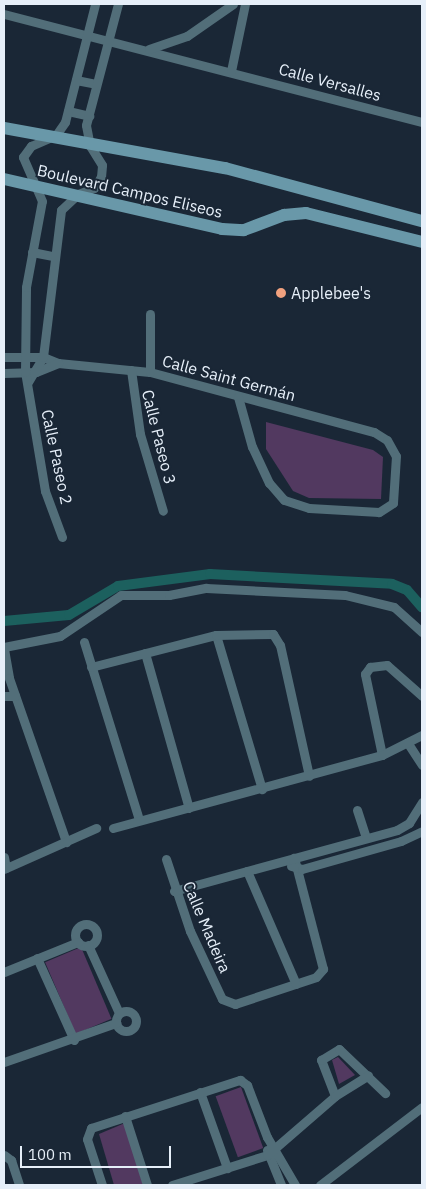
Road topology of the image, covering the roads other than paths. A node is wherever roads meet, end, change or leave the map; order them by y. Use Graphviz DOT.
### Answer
graph roads {
  1 [pos="95,4"];
  2 [pos="118,4"];
  3 [pos="233,4"];
  4 [pos="245,4"];
  5 [pos="4,14"];
  6 [pos="87,35"];
  7 [pos="107,40"];
  8 [pos="145,50"];
  9 [pos="231,71"];
  10 [pos="76,80"];
  11 [pos="96,84"];
  12 [pos="68,111"];
  13 [pos="88,116"];
  14 [pos="422,122"];
  15 [pos="4,128"];
  16 [pos="52,138"];
  17 [pos="90,146"];
  18 [pos="4,179"];
  19 [pos="38,186"];
  20 [pos="78,194"];
  21 [pos="422,221"];
  22 [pos="39,231"];
  23 [pos="56,233"];
  24 [pos="422,242"];
  25 [pos="32,252"];
  26 [pos="52,256"];
  27 [pos="150,314"];
  28 [pos="25,356"];
  29 [pos="4,357"];
  30 [pos="43,357"];
  31 [pos="58,363"];
  32 [pos="131,370"];
  33 [pos="25,372"];
  34 [pos="36,372"];
  35 [pos="150,372"];
  36 [pos="4,373"];
  37 [pos="28,382"];
  38 [pos="238,397"];
  39 [pos="163,511"];
  40 [pos="62,537"];
  41 [pos="422,632"];
  42 [pos="216,636"];
  43 [pos="84,642"];
  44 [pos="4,648"];
  45 [pos="145,653"];
  46 [pos="91,667"];
  47 [pos="4,696"];
  48 [pos="15,696"];
  49 [pos="422,696"];
  50 [pos="422,735"];
  51 [pos="409,745"];
  52 [pos="382,755"];
  53 [pos="422,765"];
  54 [pos="309,776"];
  55 [pos="262,789"];
  56 [pos="422,802"];
  57 [pos="189,808"];
  58 [pos="357,810"];
  59 [pos="139,820"];
  60 [pos="96,828"];
  61 [pos="113,828"];
  62 [pos="422,831"];
  63 [pos="366,838"];
  64 [pos="66,842"];
  65 [pos="4,857"];
  66 [pos="294,858"];
  67 [pos="166,859"];
  68 [pos="282,862"];
  69 [pos="5,868"];
  70 [pos="296,868"];
  71 [pos="247,871"];
  72 [pos="174,891"];
  73 [pos="78,942"];
  74 [pos="88,945"];
  75 [pos="37,958"];
  76 [pos="4,972"];
  77 [pos="296,984"];
  78 [pos="120,1013"];
  79 [pos="116,1024"];
  80 [pos="74,1040"];
  81 [pos="4,1062"];
  82 [pos="368,1075"];
  83 [pos="200,1092"];
  84 [pos="385,1093"];
  85 [pos="335,1096"];
  86 [pos="422,1106"];
  87 [pos="125,1116"];
  88 [pos="267,1137"];
  89 [pos="274,1146"];
  90 [pos="4,1155"];
  91 [pos="267,1155"];
  92 [pos="227,1168"];
  93 [pos="19,1185"];
  94 [pos="102,1185"];
  95 [pos="147,1185"];
  96 [pos="172,1185"];
  97 [pos="281,1185"];
  98 [pos="295,1185"];
  99 [pos="320,1185"];
  1 -- 6 [label="street"];
  2 -- 7 [label="street"];
  3 -- 8 [label="street"];
  4 -- 9 [label="street"];
  5 -- 6 [label="street, Calle Versalles"];
  6 -- 7 [label="street, Calle Versalles"];
  6 -- 10 [label="street"];
  7 -- 8 [label="street, Calle Versalles"];
  7 -- 11 [label="street"];
  8 -- 9 [label="street, Calle Versalles"];
  9 -- 14 [label="street, Calle Versalles"];
  10 -- 11 [label="street"];
  10 -- 12 [label="street"];
  11 -- 13 [label="street"];
  12 -- 13 [label="street"];
  12 -- 16 [label="street"];
  13 -- 17 [label="street"];
  15 -- 16 [label="main road, Boulevard Campos Eliseos"];
  16 -- 17 [label="main road, Boulevard Campos Eliseos"];
  16 -- 19 [label="street"];
  17 -- 20 [label="street"];
  17 -- 21 [label="main road, Boulevard Campos Eliseos"];
  18 -- 19 [label="main road, Boulevard Campos Eliseos"];
  19 -- 20 [label="main road, Boulevard Campos Eliseos"];
  19 -- 22 [label="street, Calle Paseo 2"];
  20 -- 23 [label="street"];
  20 -- 24 [label="main road, Boulevard Campos Eliseos"];
  22 -- 23 [label="street"];
  22 -- 25 [label="street, Calle Paseo 2"];
  23 -- 26 [label="street"];
  25 -- 26 [label="street"];
  25 -- 28 [label="street, Calle Paseo 2"];
  26 -- 30 [label="street"];
  27 -- 35 [label="street"];
  28 -- 29 [label="street, Calle Saint Germán"];
  28 -- 30 [label="street, Calle Saint Germán"];
  28 -- 33 [label="street, Calle Paseo 2"];
  30 -- 31 [label="street, Calle Saint Germán"];
  30 -- 34 [label="street"];
  31 -- 32 [label="street, Calle Saint Germán"];
  31 -- 34 [label="street, Calle Saint Germán"];
  32 -- 35 [label="street, Calle Saint Germán"];
  32 -- 39 [label="street, Calle Paseo 3"];
  33 -- 34 [label="street, Calle Saint Germán"];
  33 -- 36 [label="street, Calle Saint Germán"];
  33 -- 37 [label="street, Calle Paseo 2"];
  34 -- 37 [label="street"];
  35 -- 38 [label="street, Calle Saint Germán"];
  37 -- 40 [label="street, Calle Paseo 2"];
  38 -- 38 [label="street, Calle Saint Germán"];
  41 -- 44 [label="street"];
  42 -- 45 [label="street"];
  42 -- 54 [label="street"];
  42 -- 55 [label="street"];
  43 -- 46 [label="street"];
  44 -- 48 [label="street"];
  45 -- 46 [label="street"];
  45 -- 57 [label="street"];
  46 -- 59 [label="street"];
  47 -- 48 [label="street"];
  48 -- 64 [label="street"];
  49 -- 52 [label="street"];
  50 -- 51 [label="street"];
  51 -- 52 [label="street"];
  51 -- 53 [label="street"];
  52 -- 54 [label="street"];
  54 -- 55 [label="street"];
  55 -- 57 [label="street"];
  56 -- 63 [label="street"];
  57 -- 59 [label="street"];
  58 -- 63 [label="street"];
  59 -- 61 [label="street"];
  60 -- 64 [label="street"];
  62 -- 70 [label="street"];
  63 -- 66 [label="street"];
  64 -- 69 [label="street"];
  65 -- 69 [label="street"];
  66 -- 68 [label="street"];
  66 -- 70 [label="street"];
  67 -- 72 [label="street, Calle Madeira"];
  68 -- 70 [label="street"];
  68 -- 71 [label="street"];
  70 -- 77 [label="street"];
  71 -- 72 [label="street"];
  71 -- 77 [label="street"];
  72 -- 77 [label="street, Calle Madeira"];
  73 -- 74 [label="street"];
  73 -- 74 [label="street"];
  73 -- 75 [label="street"];
  74 -- 78 [label="street"];
  75 -- 76 [label="street"];
  75 -- 80 [label="street"];
  78 -- 79 [label="street"];
  78 -- 79 [label="street"];
  79 -- 80 [label="street"];
  80 -- 81 [label="street"];
  82 -- 84 [label="street"];
  82 -- 85 [label="street"];
  82 -- 85 [label="street"];
  83 -- 87 [label="street"];
  83 -- 88 [label="street"];
  83 -- 92 [label="street"];
  85 -- 89 [label="street"];
  86 -- 99 [label="street"];
  87 -- 94 [label="street"];
  87 -- 95 [label="street"];
  88 -- 89 [label="street"];
  88 -- 91 [label="street"];
  89 -- 91 [label="street"];
  89 -- 98 [label="street"];
  90 -- 93 [label="street"];
  91 -- 92 [label="street"];
  91 -- 97 [label="street"];
  92 -- 96 [label="street"];
}
